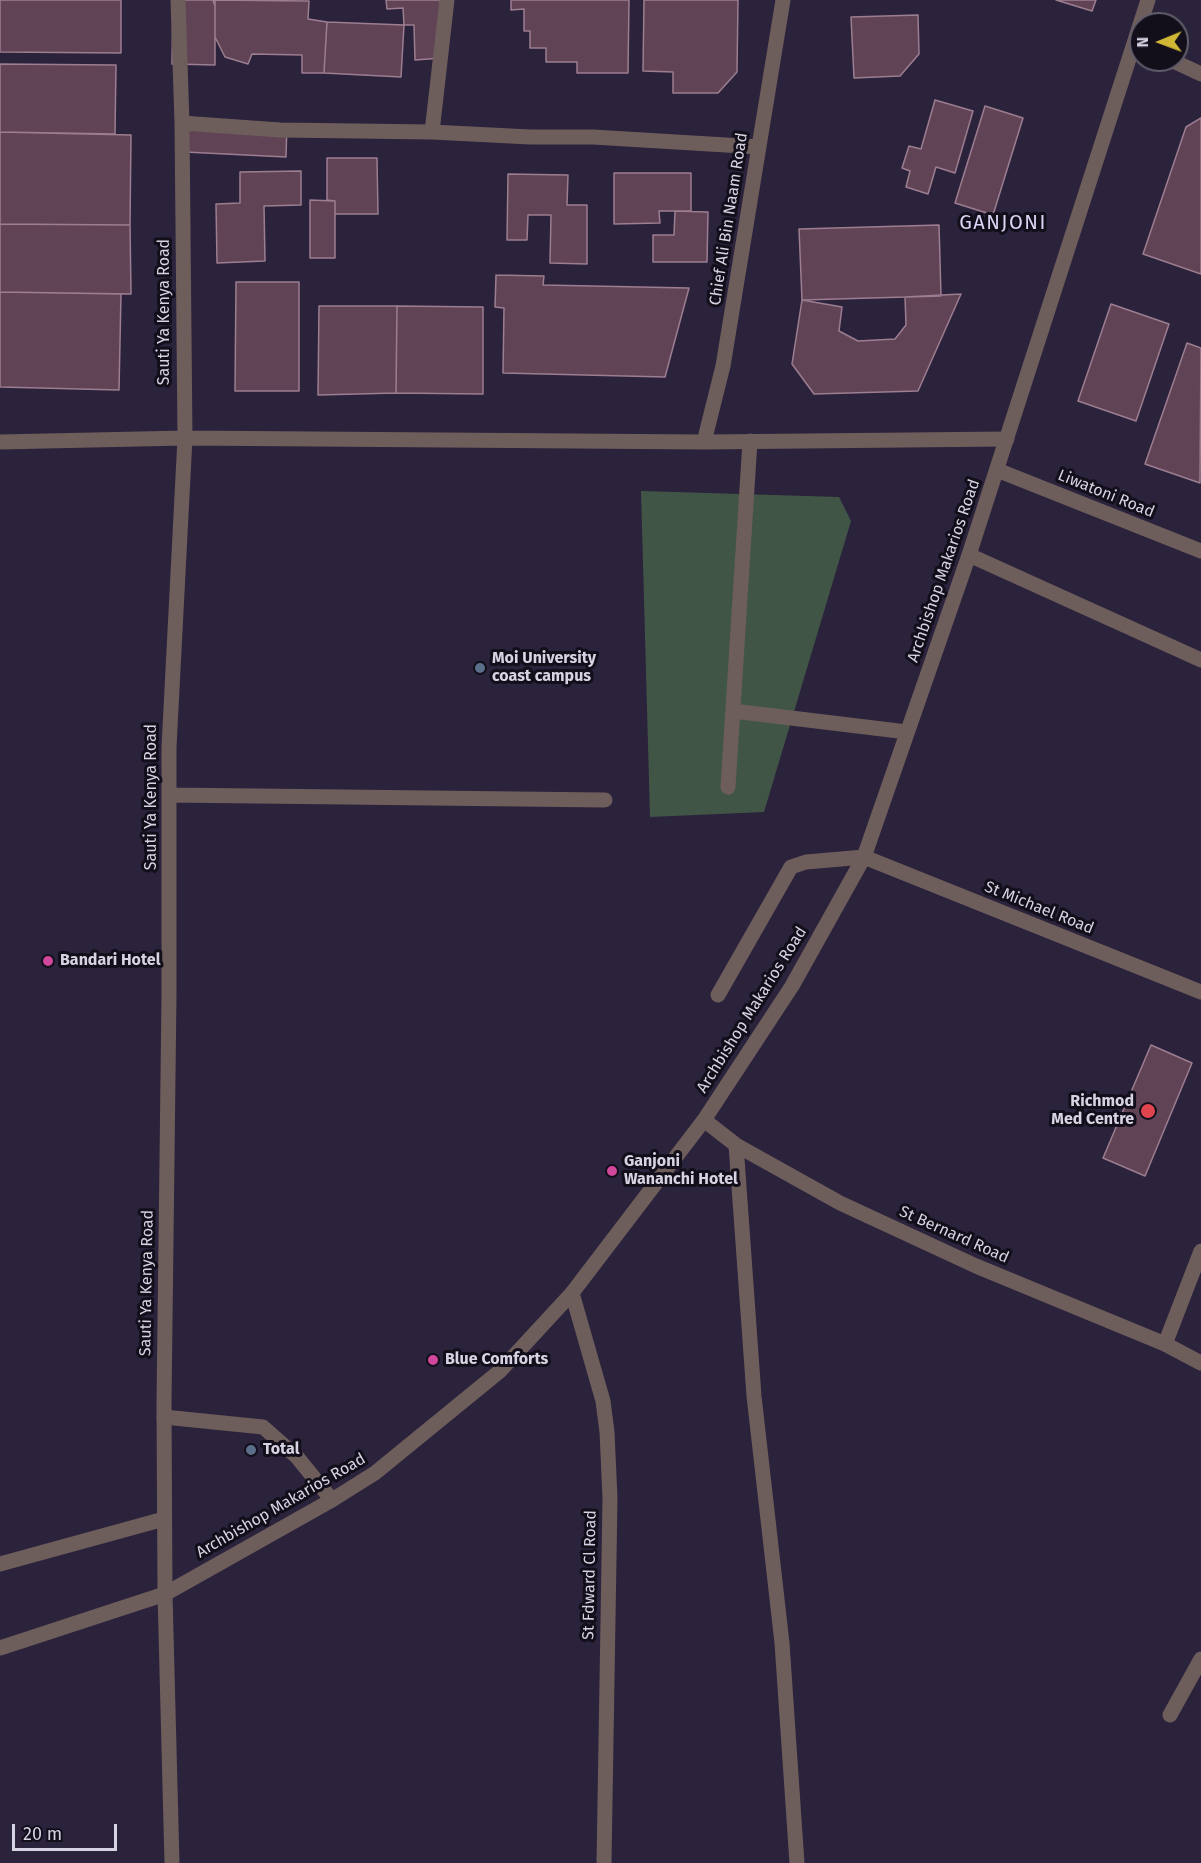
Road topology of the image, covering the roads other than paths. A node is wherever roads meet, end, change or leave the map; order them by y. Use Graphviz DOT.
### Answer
graph roads {
  1 [pos="178,0"];
  2 [pos="447,0"];
  3 [pos="783,0"];
  4 [pos="1129,72"];
  5 [pos="182,123"];
  6 [pos="432,132"];
  7 [pos="759,147"];
  8 [pos="184,438"];
  9 [pos="1007,439"];
  10 [pos="750,441"];
  11 [pos="0,442"];
  12 [pos="704,442"];
  13 [pos="997,470"];
  14 [pos="1201,551"];
  15 [pos="969,555"];
  16 [pos="1201,660"];
  17 [pos="733,711"];
  18 [pos="908,732"];
  19 [pos="728,787"];
  20 [pos="169,795"];
  21 [pos="605,800"];
  22 [pos="864,857"];
  23 [pos="1201,992"];
  24 [pos="718,995"];
  25 [pos="704,1120"];
  26 [pos="736,1146"];
  27 [pos="1201,1251"];
  28 [pos="572,1293"];
  29 [pos="1165,1344"];
  30 [pos="1201,1363"];
  31 [pos="164,1417"];
  32 [pos="332,1500"];
  33 [pos="164,1518"];
  34 [pos="0,1564"];
  35 [pos="165,1594"];
  36 [pos="0,1648"];
  37 [pos="1201,1659"];
  38 [pos="1170,1715"];
  39 [pos="172,1863"];
  40 [pos="604,1863"];
  41 [pos="797,1863"];
  1 -- 5 [label="street, Sauti Ya Kenya Road"];
  2 -- 6 [label="street"];
  3 -- 7 [label="street, Chief Ali Bin Naam Road"];
  4 -- 9 [label="street, Archbishop Makarios Road"];
  5 -- 6 [label="street"];
  5 -- 8 [label="street, Sauti Ya Kenya Road"];
  6 -- 7 [label="street"];
  7 -- 12 [label="street, Chief Ali Bin Naam Road"];
  8 -- 11 [label="street"];
  8 -- 12 [label="street"];
  8 -- 20 [label="street, Sauti Ya Kenya Road"];
  9 -- 10 [label="street"];
  9 -- 13 [label="street, Archbishop Makarios Road"];
  10 -- 12 [label="street"];
  10 -- 17 [label="street"];
  13 -- 14 [label="street, Liwatoni Road"];
  13 -- 15 [label="street, Archbishop Makarios Road"];
  15 -- 16 [label="street"];
  15 -- 18 [label="street, Archbishop Makarios Road"];
  17 -- 18 [label="street"];
  17 -- 19 [label="street"];
  18 -- 22 [label="street, Archbishop Makarios Road"];
  20 -- 21 [label="street"];
  20 -- 31 [label="street, Sauti Ya Kenya Road"];
  22 -- 23 [label="street, St Michael Road"];
  22 -- 24 [label="street"];
  22 -- 25 [label="street, Archbishop Makarios Road"];
  25 -- 26 [label="street, St Bernard Road"];
  25 -- 28 [label="street, Archbishop Makarios Road"];
  26 -- 29 [label="street, St Bernard Road"];
  26 -- 41 [label="street"];
  27 -- 29 [label="street"];
  28 -- 32 [label="street, Archbishop Makarios Road"];
  28 -- 40 [label="street, St Fdward Cl Road"];
  29 -- 30 [label="street, St Bernard Road"];
  31 -- 32 [label="street"];
  31 -- 33 [label="street, Sauti Ya Kenya Road"];
  32 -- 35 [label="street, Archbishop Makarios Road"];
  33 -- 34 [label="street"];
  33 -- 35 [label="street, Sauti Ya Kenya Road"];
  35 -- 36 [label="street, Archbishop Makarios Road"];
  35 -- 39 [label="street, Sauti Ya Kenya Road"];
  37 -- 38 [label="street"];
}
